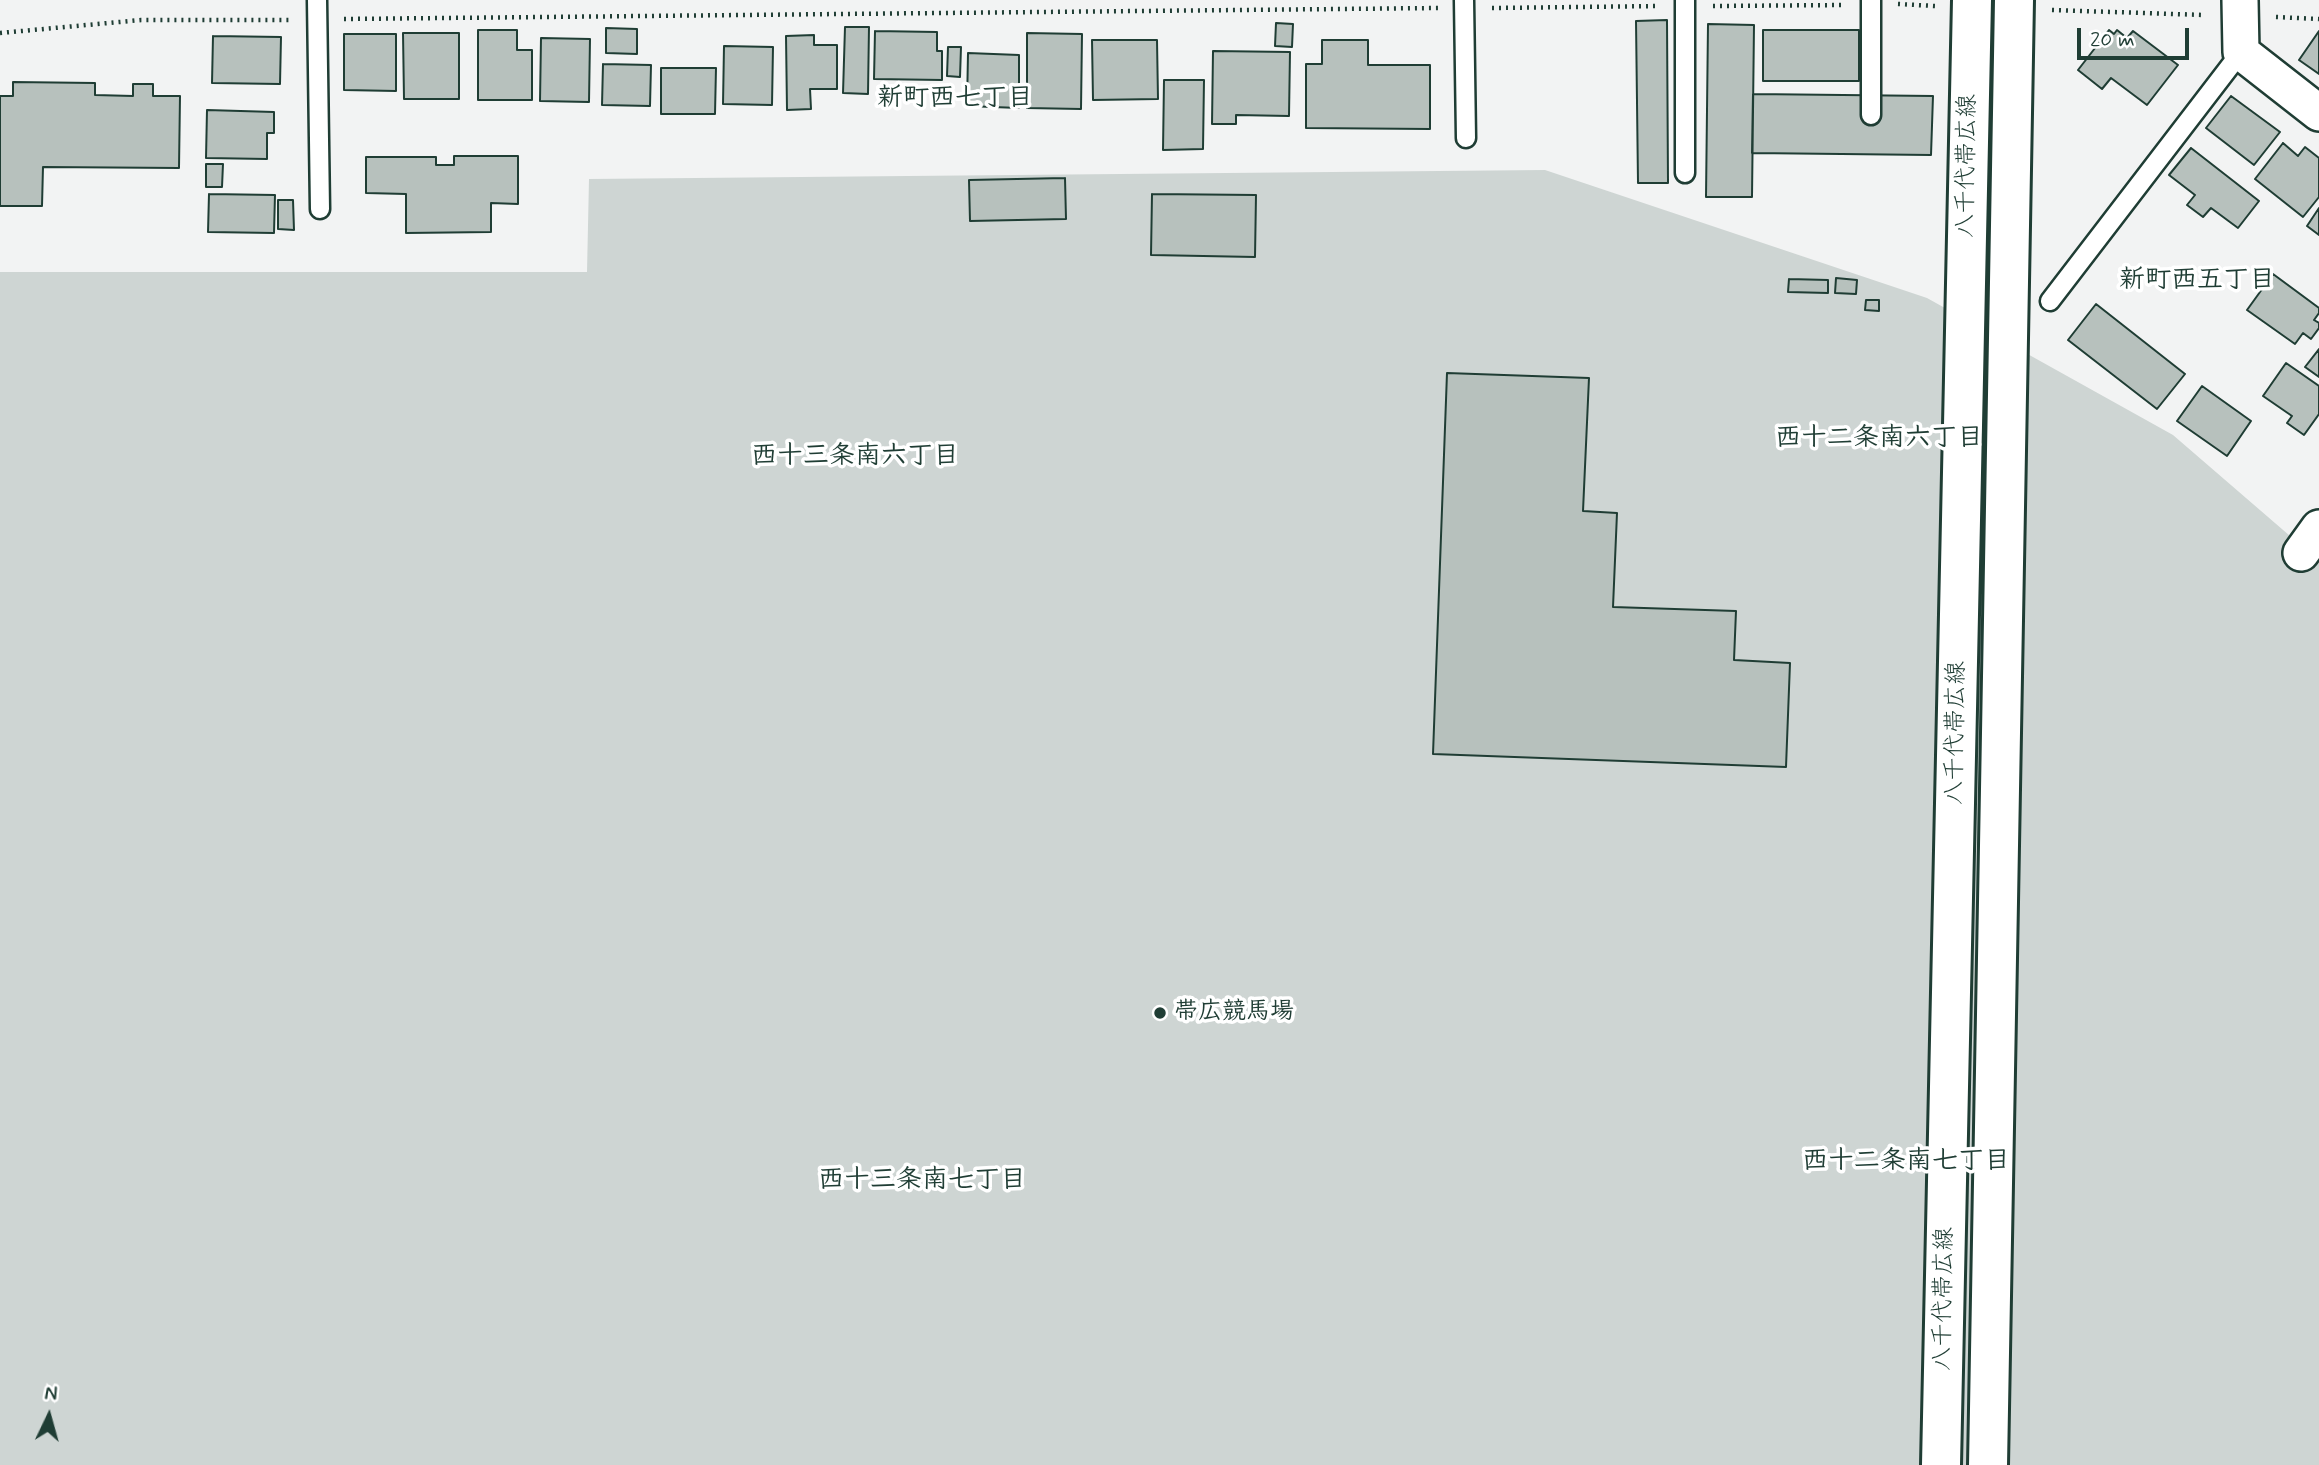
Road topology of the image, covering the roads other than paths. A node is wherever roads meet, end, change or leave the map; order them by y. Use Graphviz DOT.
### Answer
graph roads {
  1 [pos="317,0"];
  2 [pos="1871,2"];
  3 [pos="1685,3"];
  4 [pos="1464,4"];
  5 [pos="1971,4"];
  6 [pos="2014,4"];
  7 [pos="2241,8"];
  8 [pos="2241,52"];
  9 [pos="2319,113"];
  10 [pos="1871,115"];
  11 [pos="1466,138"];
  12 [pos="1685,173"];
  13 [pos="320,209"];
  14 [pos="2050,302"];
  15 [pos="1941,1465"];
  16 [pos="1988,1465"];
  1 -- 13 [label="lane"];
  2 -- 10 [label="lane"];
  3 -- 12 [label="lane"];
  4 -- 11 [label="lane"];
  5 -- 15 [label="main road, 八千代帯広線"];
  6 -- 16 [label="main road, 八千代帯広線"];
  7 -- 8 [label="street"];
  8 -- 9 [label="street"];
  8 -- 14 [label="lane"];
}
